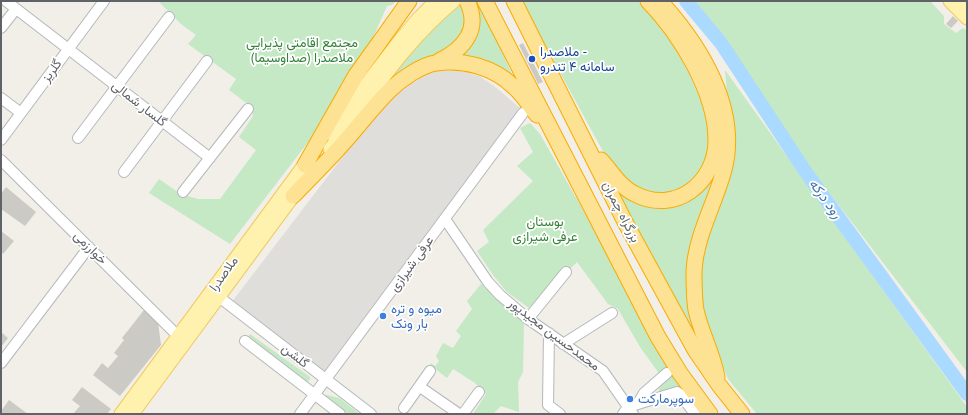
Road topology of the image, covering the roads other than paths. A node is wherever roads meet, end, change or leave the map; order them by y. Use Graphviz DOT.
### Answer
graph roads {
  1 [pos="104,1"];
  2 [pos="436,1"];
  3 [pos="454,1"];
  4 [pos="467,1"];
  5 [pos="485,1"];
  6 [pos="514,1"];
  7 [pos="648,1"];
  8 [pos="660,1"];
  9 [pos="950,1"];
  10 [pos="964,1"];
  11 [pos="409,2"];
  12 [pos="9,3"];
  13 [pos="967,4"];
  14 [pos="169,17"];
  15 [pos="967,18"];
  16 [pos="1,28"];
  17 [pos="68,49"];
  18 [pos="207,61"];
  19 [pos="434,63"];
  20 [pos="117,87"];
  21 [pos="1,98"];
  22 [pos="248,109"];
  23 [pos="21,113"];
  24 [pos="523,113"];
  25 [pos="162,121"];
  26 [pos="332,137"];
  27 [pos="78,138"];
  28 [pos="557,138"];
  29 [pos="1,140"];
  30 [pos="586,143"];
  31 [pos="210,158"];
  32 [pos="1,160"];
  33 [pos="305,165"];
  34 [pos="124,172"];
  35 [pos="183,192"];
  36 [pos="293,196"];
  37 [pos="445,219"];
  38 [pos="89,247"];
  39 [pos="566,272"];
  40 [pos="219,297"];
  41 [pos="612,313"];
  42 [pos="528,319"];
  43 [pos="549,333"];
  44 [pos="178,336"];
  45 [pos="245,342"];
  46 [pos="564,344"];
  47 [pos="1,363"];
  48 [pos="430,371"];
  49 [pos="667,373"];
  50 [pos="326,380"];
  51 [pos="719,386"];
  52 [pos="420,387"];
  53 [pos="479,392"];
  54 [pos="314,395"];
  55 [pos="404,408"];
  56 [pos="631,410"];
  57 [pos="121,414"];
  58 [pos="132,414"];
  59 [pos="300,414"];
  60 [pos="340,414"];
  61 [pos="371,414"];
  62 [pos="459,414"];
  63 [pos="463,414"];
  64 [pos="560,414"];
  65 [pos="695,414"];
  66 [pos="710,414"];
  67 [pos="742,414"];
  1 -- 17 [label="street, گلریز"];
  2 -- 26 [label="main road"];
  3 -- 26 [label="main road"];
  4 -- 19 [label="highway"];
  5 -- 28 [label="highway, بزرگراه چمران"];
  6 -- 30 [label="highway, بزرگراه چمران"];
  7 -- 30 [label="highway"];
  8 -- 51 [label="highway"];
  9 -- 15 [label="main road"];
  10 -- 13 [label="main road"];
  11 -- 33 [label="highway"];
  12 -- 16 [label="street"];
  12 -- 17 [label="street, گلسار شمالی"];
  14 -- 20 [label="street"];
  17 -- 20 [label="street, گلسار شمالی"];
  17 -- 23 [label="street, گلریز"];
  18 -- 25 [label="street"];
  19 -- 28 [label="highway"];
  19 -- 36 [label="highway"];
  20 -- 25 [label="street, گلسار شمالی"];
  20 -- 27 [label="street"];
  21 -- 23 [label="street"];
  22 -- 31 [label="street"];
  23 -- 29 [label="street, گلریز"];
  24 -- 37 [label="street, عرفی شیرازی"];
  25 -- 31 [label="street, گلسار شمالی"];
  25 -- 34 [label="street"];
  26 -- 33 [label="main road, ملاصدرا"];
  26 -- 36 [label="main road, ملاصدرا"];
  28 -- 66 [label="highway, بزرگراه چمران"];
  30 -- 51 [label="highway, بزرگراه چمران"];
  31 -- 35 [label="street"];
  32 -- 38 [label="street, خوارزمی"];
  33 -- 44 [label="main road, ملاصدرا"];
  36 -- 40 [label="main road, ملاصدرا"];
  37 -- 42 [label="street, محمدحسین مجیدپور"];
  37 -- 50 [label="street, عرفی شیرازی"];
  38 -- 44 [label="street, خوارزمی"];
  38 -- 47 [label="street"];
  39 -- 42 [label="street"];
  40 -- 50 [label="street, گلشن"];
  40 -- 58 [label="main road, ملاصدرا"];
  41 -- 46 [label="street"];
  42 -- 43 [label="street, محمدحسین مجیدپور"];
  43 -- 46 [label="street, محمدحسین مجیدپور"];
  43 -- 64 [label="street"];
  44 -- 57 [label="main road, ملاصدرا"];
  45 -- 54 [label="street, گلشن"];
  46 -- 56 [label="street, محمدحسین مجیدپور"];
  48 -- 52 [label="street"];
  49 -- 56 [label="street"];
  50 -- 54 [label="street, عرفی شیرازی"];
  50 -- 61 [label="street, گلشن"];
  51 -- 67 [label="highway, بزرگراه چمران"];
  52 -- 55 [label="street"];
  52 -- 62 [label="street"];
  53 -- 63 [label="street"];
  54 -- 59 [label="street, عرفی شیرازی"];
  54 -- 60 [label="street, گلشن"];
  56 -- 65 [label="street"];
}
